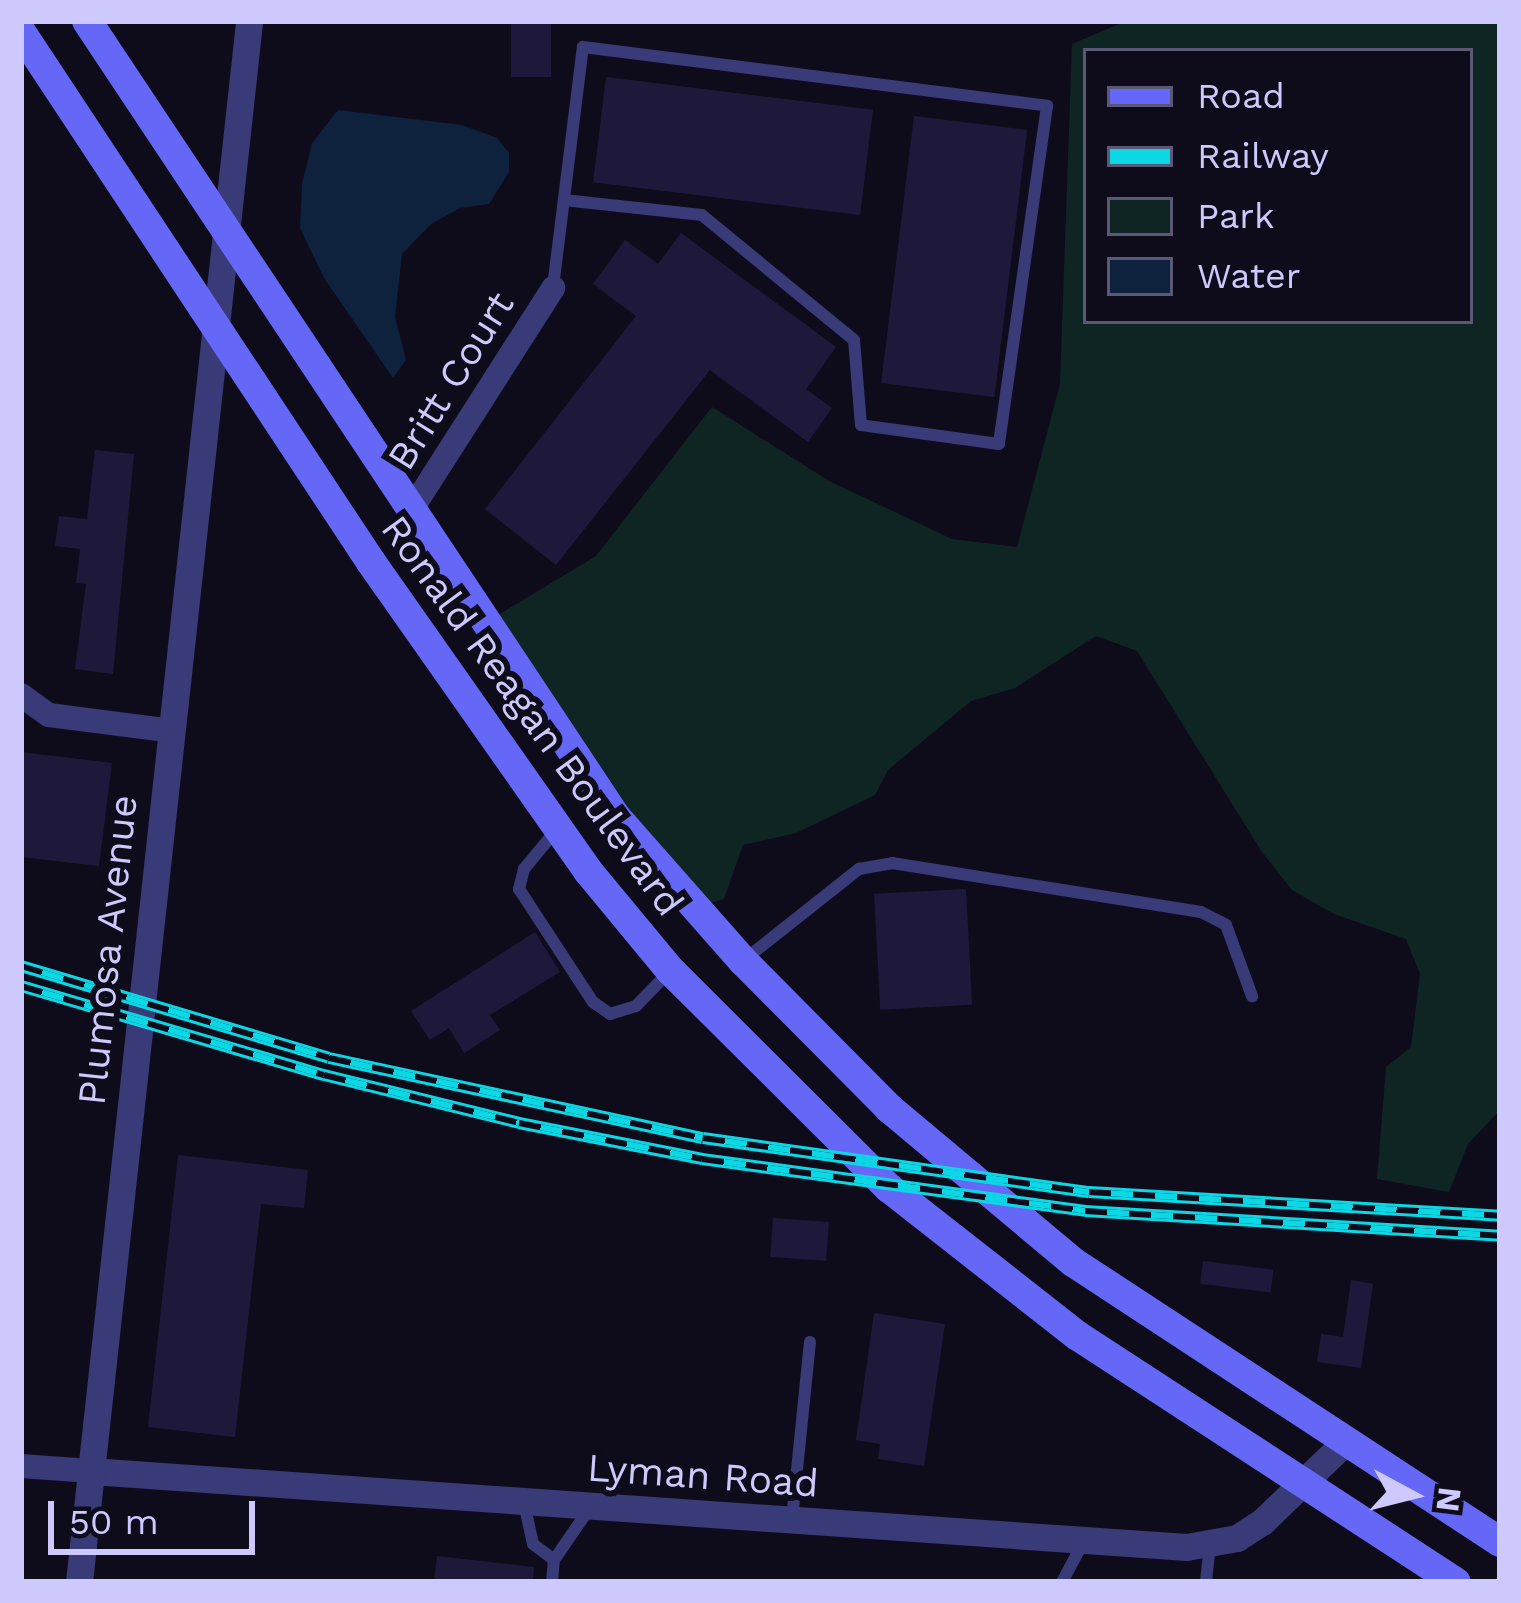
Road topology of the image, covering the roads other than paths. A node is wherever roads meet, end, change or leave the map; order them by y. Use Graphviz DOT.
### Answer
graph roads {
  1 [pos="87,21"];
  2 [pos="249,21"];
  3 [pos="21,32"];
  4 [pos="564,200"];
  5 [pos="225,233"];
  6 [pos="553,288"];
  7 [pos="213,326"];
  8 [pos="410,512"];
  9 [pos="21,695"];
  10 [pos="172,731"];
  11 [pos="558,828"];
  12 [pos="743,961"];
  13 [pos="670,970"];
  14 [pos="1252,996"];
  15 [pos="810,1342"];
  16 [pos="1343,1444"];
  17 [pos="21,1466"];
  18 [pos="91,1472"];
  19 [pos="1302,1485"];
  20 [pos="524,1503"];
  21 [pos="589,1508"];
  22 [pos="792,1521"];
  23 [pos="1084,1540"];
  24 [pos="1500,1542"];
  25 [pos="1210,1543"];
  26 [pos="554,1560"];
  27 [pos="79,1582"];
  28 [pos="552,1582"];
  29 [pos="1062,1582"];
  30 [pos="1206,1582"];
  31 [pos="1456,1582"];
  1 -- 5 [label="main road, Ronald Reagan Boulevard"];
  2 -- 5 [label="street, Plumosa Avenue"];
  3 -- 7 [label="main road, Ronald Reagan Boulevard"];
  4 -- 4 [label="lane"];
  4 -- 6 [label="lane"];
  5 -- 7 [label="street, Plumosa Avenue"];
  5 -- 8 [label="main road, Ronald Reagan Boulevard"];
  6 -- 8 [label="street, Britt Court"];
  7 -- 10 [label="street, Plumosa Avenue"];
  7 -- 11 [label="main road, Ronald Reagan Boulevard"];
  8 -- 12 [label="main road, Ronald Reagan Boulevard"];
  9 -- 10 [label="street"];
  10 -- 18 [label="street, Plumosa Avenue"];
  11 -- 13 [label="main road, Ronald Reagan Boulevard"];
  11 -- 13 [label="lane"];
  12 -- 14 [label="lane"];
  12 -- 16 [label="main road, Ronald Reagan Boulevard"];
  13 -- 19 [label="main road, Ronald Reagan Boulevard"];
  15 -- 22 [label="lane"];
  16 -- 19 [label="street, Lyman Road"];
  16 -- 24 [label="main road, Ronald Reagan Boulevard"];
  17 -- 18 [label="street, Lyman Road"];
  18 -- 20 [label="street, Lyman Road"];
  18 -- 27 [label="street, Plumosa Avenue"];
  19 -- 25 [label="street, Lyman Road"];
  19 -- 31 [label="main road, Ronald Reagan Boulevard"];
  20 -- 21 [label="street, Lyman Road"];
  20 -- 26 [label="lane"];
  21 -- 22 [label="street, Lyman Road"];
  21 -- 26 [label="lane"];
  22 -- 23 [label="street, Lyman Road"];
  23 -- 25 [label="street, Lyman Road"];
  23 -- 29 [label="lane"];
  25 -- 30 [label="lane"];
  26 -- 28 [label="lane"];
}
